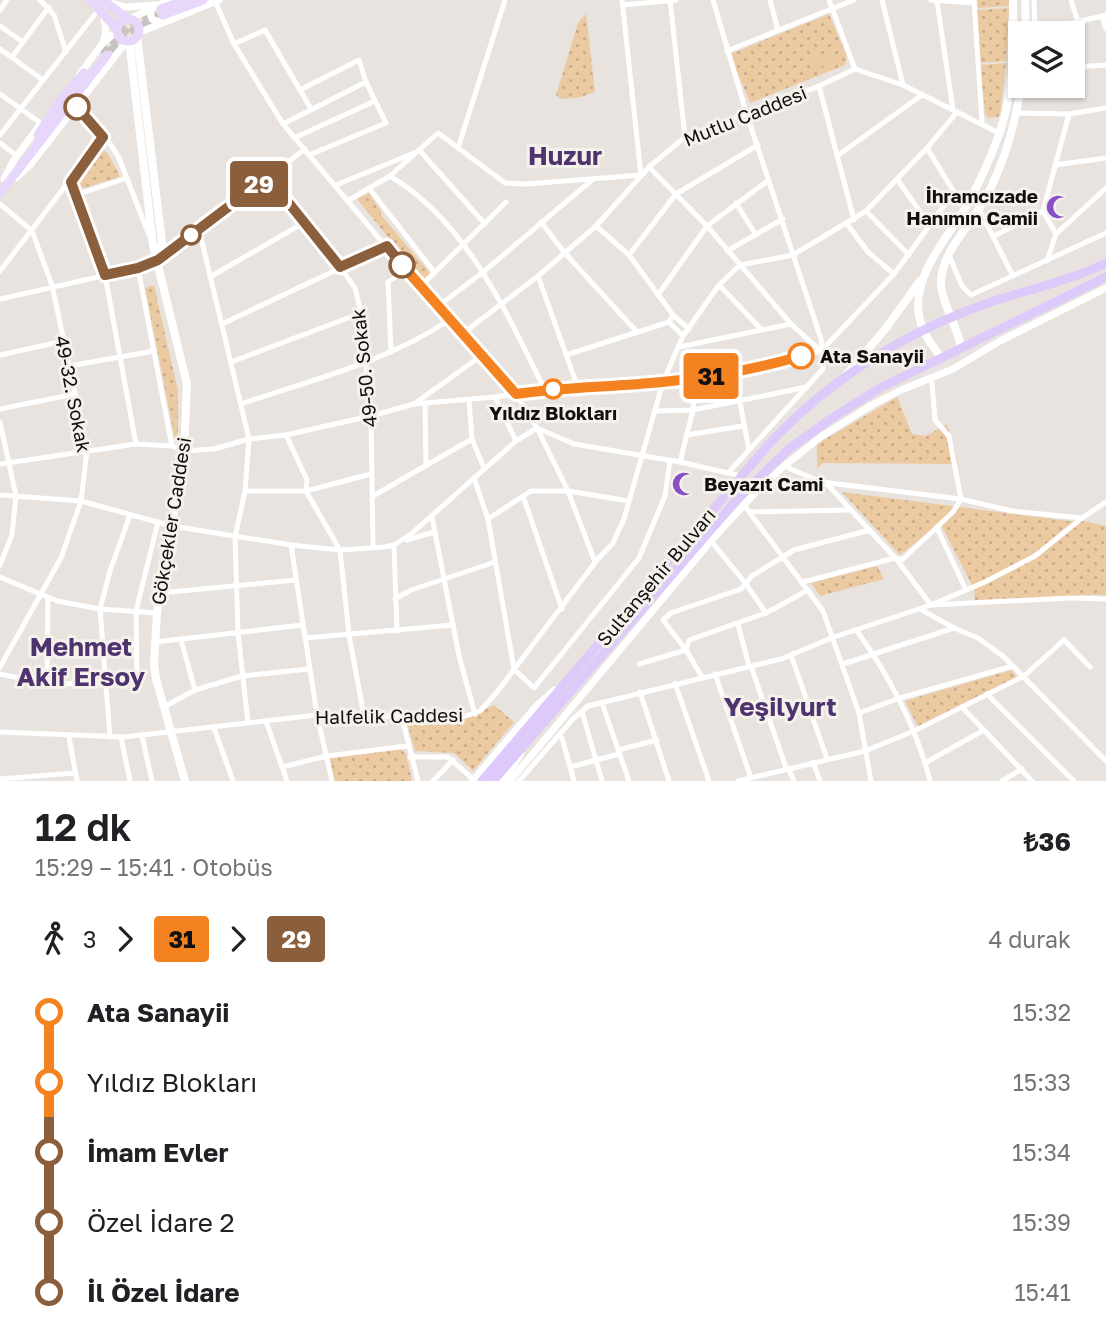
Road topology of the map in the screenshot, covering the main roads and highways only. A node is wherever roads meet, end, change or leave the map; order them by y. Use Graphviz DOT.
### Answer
graph roads {
  1 [pos="90,0"];
  2 [pos="186,0"];
  3 [pos="203,0"];
  4 [pos="1013,0"];
  5 [pos="1025,0"];
  6 [pos="102,6"];
  7 [pos="129,19"];
  8 [pos="1028,21"];
  9 [pos="117,30"];
  10 [pos="133,37"];
  11 [pos="104,52"];
  12 [pos="1019,98"];
  13 [pos="2,186"];
  14 [pos="158,260"];
  15 [pos="1106,263"];
  16 [pos="928,270"];
  17 [pos="1106,277"];
  18 [pos="952,317"];
  19 [pos="923,330"];
  20 [pos="961,347"];
  21 [pos="941,357"];
  22 [pos="846,374"];
  23 [pos="527,741"];
  24 [pos="185,781"];
  25 [pos="476,781"];
  26 [pos="493,781"];
  27 [pos="503,781"];
  1 -- 6 [label="main road"];
  2 -- 3 [label="main road"];
  4 -- 16 [label="main road"];
  5 -- 8 [label="main road"];
  6 -- 7 [label="main road"];
  6 -- 9 [label="main road"];
  7 -- 9 [label="main road"];
  7 -- 10 [label="main road"];
  9 -- 10 [label="main road"];
  10 -- 14 [label="main road, Gökçekler Caddesi"];
  10 -- 14 [label="main road, Gökçekler Caddesi"];
  11 -- 13 [label="main road"];
  12 -- 18 [label="main road"];
  14 -- 24 [label="main road, Gökçekler Caddesi"];
  15 -- 18 [label="highway, Sultanşehir Bulvarı"];
  16 -- 19 [label="main road"];
  16 -- 22 [label="main road"];
  17 -- 20 [label="highway, Sultanşehir Bulvarı"];
  18 -- 19 [label="highway, Sultanşehir Bulvarı"];
  18 -- 20 [label="main road"];
  19 -- 21 [label="main road"];
  19 -- 22 [label="highway, Sultanşehir Bulvarı"];
  20 -- 21 [label="highway, Sultanşehir Bulvarı"];
  21 -- 23 [label="highway, Sultanşehir Bulvarı"];
  22 -- 25 [label="highway, Sultanşehir Bulvarı"];
  23 -- 26 [label="highway, Sultanşehir Bulvarı"];
  23 -- 27 [label="main road, Sultanşehir Bulvarı"];
}
